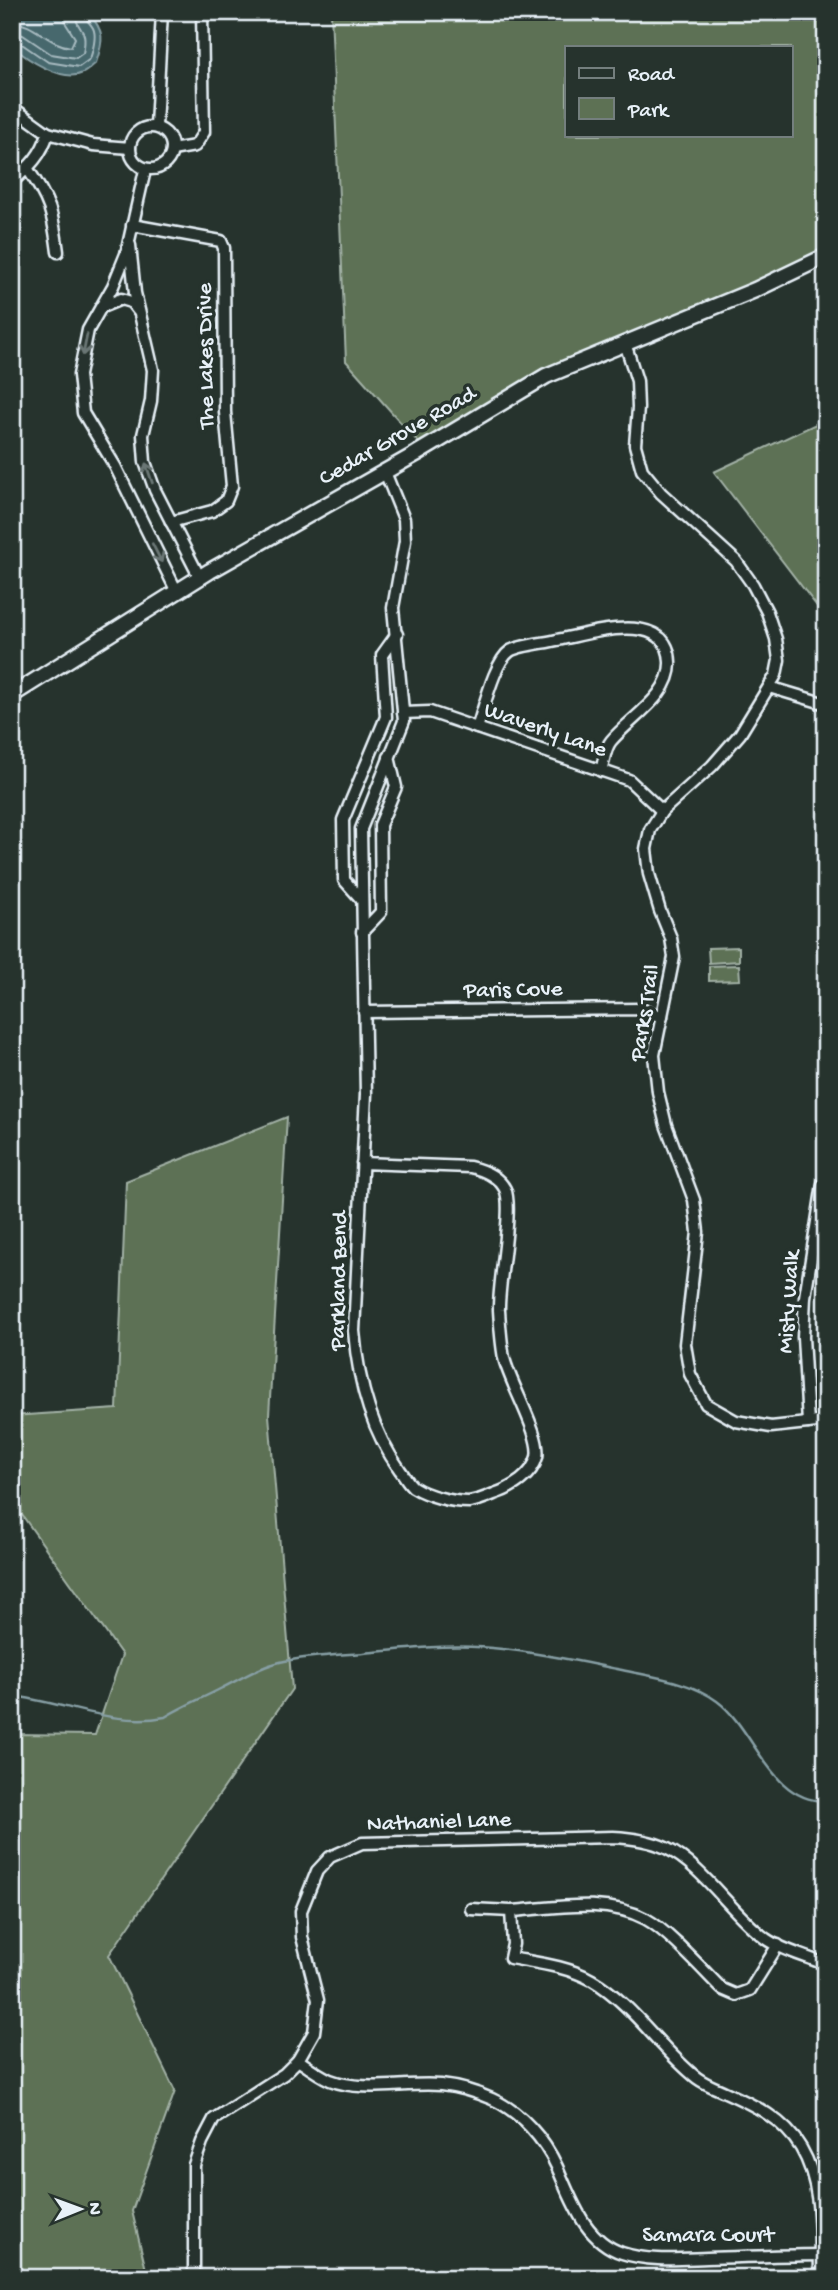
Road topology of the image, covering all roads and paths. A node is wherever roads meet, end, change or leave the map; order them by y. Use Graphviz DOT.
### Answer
graph roads {
  1 [pos="162,12"];
  2 [pos="202,12"];
  3 [pos="12,107"];
  4 [pos="156,126"];
  5 [pos="48,133"];
  6 [pos="130,148"];
  7 [pos="172,150"];
  8 [pos="27,168"];
  9 [pos="145,170"];
  10 [pos="12,182"];
  11 [pos="132,225"];
  12 [pos="129,237"];
  13 [pos="58,253"];
  14 [pos="824,260"];
  15 [pos="101,308"];
  16 [pos="141,314"];
  17 [pos="625,342"];
  18 [pos="385,472"];
  19 [pos="171,522"];
  20 [pos="200,578"];
  21 [pos="177,592"];
  22 [pos="397,634"];
  23 [pos="769,687"];
  24 [pos="12,695"];
  25 [pos="826,705"];
  26 [pos="403,713"];
  27 [pos="477,729"];
  28 [pos="389,756"];
  29 [pos="601,771"];
  30 [pos="662,811"];
  31 [pos="361,899"];
  32 [pos="362,932"];
  33 [pos="364,1012"];
  34 [pos="662,1017"];
  35 [pos="362,1163"];
  36 [pos="823,1184"];
  37 [pos="826,1421"];
  38 [pos="808,1423"];
  39 [pos="471,1909"];
  40 [pos="511,1911"];
  41 [pos="778,1945"];
  42 [pos="826,1965"];
  43 [pos="298,2060"];
  44 [pos="823,2255"];
  45 [pos="194,2278"];
  46 [pos="820,2278"];
  1 -- 4 [label="street"];
  2 -- 7 [label="street"];
  3 -- 5 [label="street"];
  4 -- 6 [label="street"];
  4 -- 7 [label="street"];
  5 -- 6 [label="street"];
  5 -- 8 [label="street"];
  6 -- 9 [label="street"];
  7 -- 9 [label="street"];
  8 -- 10 [label="street"];
  8 -- 13 [label="street"];
  9 -- 11 [label="street"];
  11 -- 12 [label="street"];
  11 -- 19 [label="street, The Lakes Drive"];
  12 -- 15 [label="street"];
  12 -- 16 [label="street"];
  14 -- 17 [label="main road, Cedar Grove Road"];
  15 -- 16 [label="street"];
  15 -- 21 [label="street, one-way"];
  19 -- 16 [label="street, one-way"];
  17 -- 18 [label="main road, Cedar Grove Road"];
  17 -- 23 [label="street, Parks Trail"];
  18 -- 20 [label="main road, Cedar Grove Road"];
  18 -- 22 [label="street, Parkland Bend"];
  19 -- 20 [label="street"];
  20 -- 21 [label="main road, Cedar Grove Road"];
  21 -- 24 [label="main road, Cedar Grove Road"];
  22 -- 26 [label="street, Parkland Bend"];
  22 -- 31 [label="street, Parkland Bend"];
  23 -- 25 [label="street"];
  23 -- 30 [label="street, Parks Trail"];
  26 -- 27 [label="street, Waverly Lane"];
  26 -- 28 [label="street, Parkland Bend"];
  27 -- 29 [label="street, Waverly Lane"];
  27 -- 29 [label="street"];
  28 -- 31 [label="street, Parkland Bend"];
  28 -- 32 [label="street"];
  29 -- 30 [label="street, Waverly Lane"];
  30 -- 34 [label="street, Parks Trail"];
  31 -- 32 [label="street, Parkland Bend"];
  32 -- 33 [label="street, Parkland Bend"];
  33 -- 34 [label="street, Paris Cove"];
  33 -- 35 [label="street, Parkland Bend"];
  34 -- 38 [label="street, Parks Trail"];
  35 -- 35 [label="street, Parkland Bend"];
  36 -- 38 [label="street, Misty Walk"];
  37 -- 38 [label="street, Parks Trail"];
  39 -- 40 [label="street"];
  40 -- 41 [label="street"];
  40 -- 44 [label="street"];
  41 -- 42 [label="street, Nathaniel Lane"];
  41 -- 43 [label="street, Nathaniel Lane"];
  43 -- 44 [label="street, Samara Court"];
  43 -- 45 [label="street, Nathaniel Lane"];
  44 -- 46 [label="street"];
}
